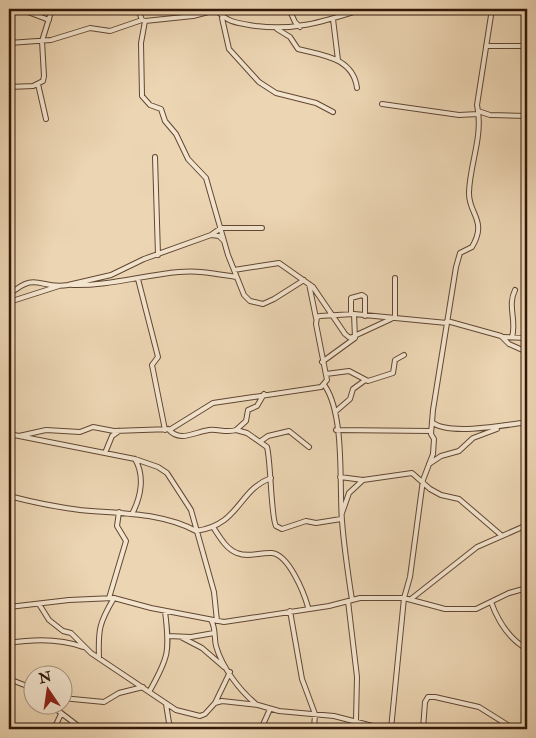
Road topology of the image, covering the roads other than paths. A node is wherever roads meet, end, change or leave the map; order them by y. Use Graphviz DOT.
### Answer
graph roads {
  1 [pos="12,9"];
  2 [pos="20,9"];
  3 [pos="52,9"];
  4 [pos="138,9"];
  5 [pos="216,9"];
  6 [pos="289,9"];
  7 [pos="363,9"];
  8 [pos="492,9"];
  9 [pos="222,18"];
  10 [pos="9,19"];
  11 [pos="333,19"];
  12 [pos="49,20"];
  13 [pos="144,20"];
  14 [pos="300,27"];
  15 [pos="277,29"];
  16 [pos="42,41"];
  17 [pos="9,43"];
  18 [pos="486,46"];
  19 [pos="527,46"];
  20 [pos="338,60"];
  21 [pos="38,84"];
  22 [pos="9,87"];
  23 [pos="358,88"];
  24 [pos="382,104"];
  25 [pos="333,112"];
  26 [pos="478,113"];
  27 [pos="527,116"];
  28 [pos="46,119"];
  29 [pos="155,157"];
  30 [pos="221,228"];
  31 [pos="262,228"];
  32 [pos="211,235"];
  33 [pos="224,242"];
  34 [pos="158,255"];
  35 [pos="234,270"];
  36 [pos="236,277"];
  37 [pos="138,278"];
  38 [pos="395,278"];
  39 [pos="304,280"];
  40 [pos="9,282"];
  41 [pos="309,284"];
  42 [pos="68,285"];
  43 [pos="61,286"];
  44 [pos="515,290"];
  45 [pos="10,294"];
  46 [pos="9,302"];
  47 [pos="314,308"];
  48 [pos="333,314"];
  49 [pos="353,314"];
  50 [pos="324,315"];
  51 [pos="365,316"];
  52 [pos="394,318"];
  53 [pos="316,319"];
  54 [pos="447,322"];
  55 [pos="503,337"];
  56 [pos="512,337"];
  57 [pos="355,338"];
  58 [pos="527,338"];
  59 [pos="527,352"];
  60 [pos="404,355"];
  61 [pos="322,362"];
  62 [pos="326,374"];
  63 [pos="364,380"];
  64 [pos="325,386"];
  65 [pos="10,392"];
  66 [pos="264,394"];
  67 [pos="335,412"];
  68 [pos="9,416"];
  69 [pos="432,422"];
  70 [pos="527,422"];
  71 [pos="500,427"];
  72 [pos="167,430"];
  73 [pos="236,430"];
  74 [pos="336,430"];
  75 [pos="119,431"];
  76 [pos="431,431"];
  77 [pos="9,434"];
  78 [pos="18,436"];
  79 [pos="260,441"];
  80 [pos="309,446"];
  81 [pos="105,453"];
  82 [pos="134,459"];
  83 [pos="429,464"];
  84 [pos="340,477"];
  85 [pos="272,478"];
  86 [pos="363,480"];
  87 [pos="423,480"];
  88 [pos="9,496"];
  89 [pos="119,512"];
  90 [pos="132,514"];
  91 [pos="342,514"];
  92 [pos="341,519"];
  93 [pos="527,525"];
  94 [pos="213,527"];
  95 [pos="196,531"];
  96 [pos="501,534"];
  97 [pos="527,588"];
  98 [pos="112,598"];
  99 [pos="404,598"];
  100 [pos="411,599"];
  101 [pos="350,601"];
  102 [pos="491,602"];
  103 [pos="39,604"];
  104 [pos="9,607"];
  105 [pos="308,607"];
  106 [pos="165,611"];
  107 [pos="290,611"];
  108 [pos="210,619"];
  109 [pos="217,621"];
  110 [pos="214,634"];
  111 [pos="168,636"];
  112 [pos="181,637"];
  113 [pos="9,643"];
  114 [pos="83,647"];
  115 [pos="527,649"];
  116 [pos="99,658"];
  117 [pos="228,671"];
  118 [pos="9,679"];
  119 [pos="22,684"];
  120 [pos="143,687"];
  121 [pos="149,692"];
  122 [pos="72,699"];
  123 [pos="215,703"];
  124 [pos="166,704"];
  125 [pos="258,705"];
  126 [pos="270,709"];
  127 [pos="316,714"];
  128 [pos="60,716"];
  129 [pos="64,716"];
  130 [pos="356,720"];
  131 [pos="54,729"];
  132 [pos="82,729"];
  133 [pos="170,729"];
  134 [pos="261,729"];
  135 [pos="314,729"];
  136 [pos="384,729"];
  137 [pos="391,729"];
  138 [pos="424,729"];
  139 [pos="514,729"];
  1 -- 10 [label="street"];
  2 -- 12 [label="street"];
  3 -- 12 [label="street"];
  4 -- 13 [label="street"];
  5 -- 9 [label="street"];
  5 -- 13 [label="street"];
  6 -- 14 [label="street"];
  7 -- 11 [label="street"];
  8 -- 18 [label="street"];
  9 -- 15 [label="street"];
  9 -- 25 [label="street"];
  11 -- 14 [label="street"];
  11 -- 20 [label="street"];
  12 -- 16 [label="street"];
  13 -- 16 [label="street"];
  13 -- 30 [label="street"];
  14 -- 15 [label="street"];
  15 -- 20 [label="street"];
  16 -- 17 [label="street"];
  16 -- 21 [label="street"];
  18 -- 19 [label="street"];
  18 -- 26 [label="street"];
  20 -- 23 [label="street"];
  21 -- 22 [label="street"];
  21 -- 28 [label="street"];
  24 -- 26 [label="street"];
  26 -- 27 [label="street"];
  26 -- 54 [label="street"];
  29 -- 34 [label="street"];
  30 -- 31 [label="street"];
  30 -- 32 [label="street"];
  30 -- 33 [label="street"];
  32 -- 33 [label="street"];
  32 -- 34 [label="street"];
  33 -- 35 [label="street"];
  34 -- 42 [label="street"];
  35 -- 36 [label="street"];
  35 -- 39 [label="street"];
  36 -- 37 [label="street"];
  36 -- 39 [label="street"];
  37 -- 42 [label="street"];
  37 -- 72 [label="street"];
  38 -- 52 [label="street"];
  39 -- 41 [label="street"];
  40 -- 45 [label="street"];
  41 -- 47 [label="street"];
  41 -- 48 [label="street"];
  42 -- 43 [label="street"];
  43 -- 45 [label="street"];
  43 -- 46 [label="street"];
  44 -- 56 [label="street"];
  47 -- 50 [label="street"];
  47 -- 53 [label="street"];
  48 -- 49 [label="street"];
  48 -- 50 [label="street"];
  48 -- 57 [label="street"];
  49 -- 51 [label="street"];
  49 -- 51 [label="street"];
  49 -- 57 [label="street"];
  50 -- 53 [label="street"];
  51 -- 52 [label="street"];
  52 -- 54 [label="street"];
  52 -- 57 [label="street"];
  53 -- 61 [label="street"];
  54 -- 55 [label="street"];
  54 -- 69 [label="street"];
  55 -- 56 [label="street"];
  55 -- 59 [label="street"];
  56 -- 58 [label="street"];
  57 -- 61 [label="street"];
  60 -- 63 [label="street"];
  61 -- 62 [label="street"];
  62 -- 63 [label="street"];
  62 -- 64 [label="street"];
  63 -- 67 [label="street"];
  64 -- 66 [label="street"];
  64 -- 67 [label="street"];
  65 -- 68 [label="street"];
  66 -- 72 [label="street"];
  66 -- 73 [label="street"];
  67 -- 74 [label="street"];
  69 -- 71 [label="street"];
  69 -- 76 [label="street"];
  70 -- 71 [label="street"];
  71 -- 83 [label="street"];
  72 -- 73 [label="street"];
  72 -- 75 [label="street"];
  73 -- 79 [label="street"];
  74 -- 76 [label="street"];
  74 -- 84 [label="street"];
  75 -- 78 [label="street"];
  75 -- 81 [label="street"];
  76 -- 83 [label="street"];
  77 -- 78 [label="street"];
  78 -- 81 [label="street"];
  79 -- 80 [label="street"];
  79 -- 85 [label="street"];
  81 -- 82 [label="street"];
  82 -- 90 [label="street"];
  82 -- 95 [label="street"];
  83 -- 87 [label="street"];
  84 -- 86 [label="street"];
  84 -- 91 [label="street"];
  85 -- 92 [label="street"];
  85 -- 94 [label="street"];
  86 -- 87 [label="street"];
  86 -- 91 [label="street"];
  87 -- 96 [label="street"];
  87 -- 99 [label="street"];
  88 -- 89 [label="street"];
  89 -- 90 [label="street"];
  89 -- 98 [label="street"];
  90 -- 95 [label="street"];
  91 -- 92 [label="street"];
  92 -- 101 [label="street"];
  93 -- 96 [label="street"];
  94 -- 95 [label="street"];
  94 -- 105 [label="street"];
  95 -- 109 [label="street"];
  96 -- 100 [label="street"];
  97 -- 102 [label="street"];
  98 -- 103 [label="street"];
  98 -- 106 [label="street"];
  98 -- 116 [label="street"];
  99 -- 100 [label="street"];
  99 -- 101 [label="street"];
  99 -- 137 [label="street"];
  100 -- 102 [label="street"];
  101 -- 105 [label="street"];
  101 -- 130 [label="street"];
  102 -- 115 [label="street"];
  103 -- 104 [label="street"];
  103 -- 114 [label="street"];
  105 -- 107 [label="street"];
  106 -- 108 [label="street"];
  106 -- 111 [label="street"];
  107 -- 109 [label="street"];
  107 -- 127 [label="street"];
  108 -- 109 [label="street"];
  108 -- 110 [label="street"];
  110 -- 112 [label="street"];
  110 -- 117 [label="street"];
  111 -- 112 [label="street"];
  111 -- 121 [label="street"];
  112 -- 117 [label="street"];
  113 -- 114 [label="street"];
  114 -- 116 [label="street"];
  116 -- 120 [label="street"];
  117 -- 123 [label="street"];
  117 -- 125 [label="street"];
  118 -- 119 [label="street"];
  120 -- 121 [label="street"];
  120 -- 122 [label="street"];
  121 -- 124 [label="street"];
  123 -- 124 [label="street"];
  123 -- 125 [label="street"];
  124 -- 133 [label="street"];
  125 -- 126 [label="street"];
  126 -- 127 [label="street"];
  126 -- 134 [label="street"];
  127 -- 130 [label="street"];
  127 -- 135 [label="street"];
  128 -- 131 [label="street"];
  129 -- 132 [label="street"];
  130 -- 136 [label="street"];
  138 -- 139 [label="street"];
}
